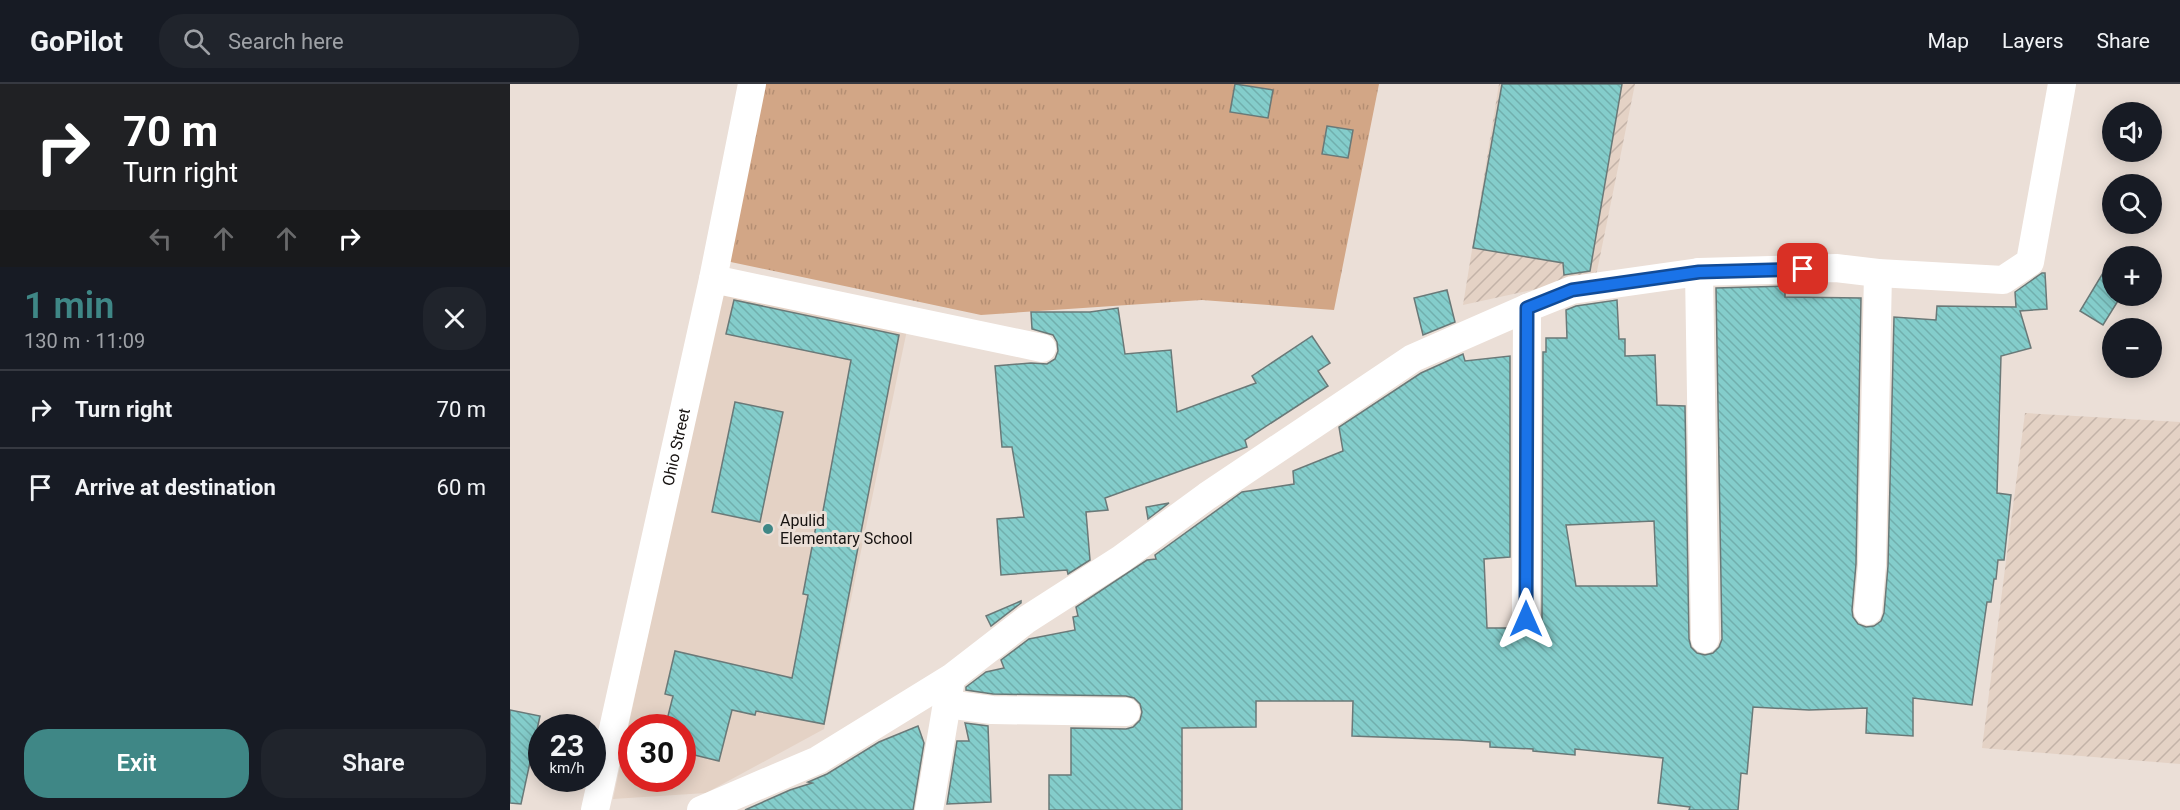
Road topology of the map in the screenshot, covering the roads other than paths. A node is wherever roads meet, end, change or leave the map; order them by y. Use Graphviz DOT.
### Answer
graph roads {
  1 [pos="752,84"];
  2 [pos="2062,84"];
  3 [pos="1699,272"];
  4 [pos="1878,273"];
  5 [pos="713,279"];
  6 [pos="1527,308"];
  7 [pos="1042,348"];
  8 [pos="1868,611"];
  9 [pos="1526,619"];
  10 [pos="1705,639"];
  11 [pos="949,691"];
  12 [pos="1126,712"];
  13 [pos="595,810"];
  14 [pos="700,810"];
  15 [pos="929,810"];
  1 -- 5 [label="street, Ohio Street"];
  2 -- 4 [label="street"];
  3 -- 4 [label="street"];
  3 -- 6 [label="street"];
  3 -- 10 [label="street"];
  4 -- 8 [label="street"];
  5 -- 7 [label="street"];
  5 -- 13 [label="street, Ohio Street"];
  6 -- 9 [label="street"];
  6 -- 11 [label="street"];
  11 -- 12 [label="street"];
  11 -- 14 [label="street"];
  11 -- 15 [label="street"];
}
